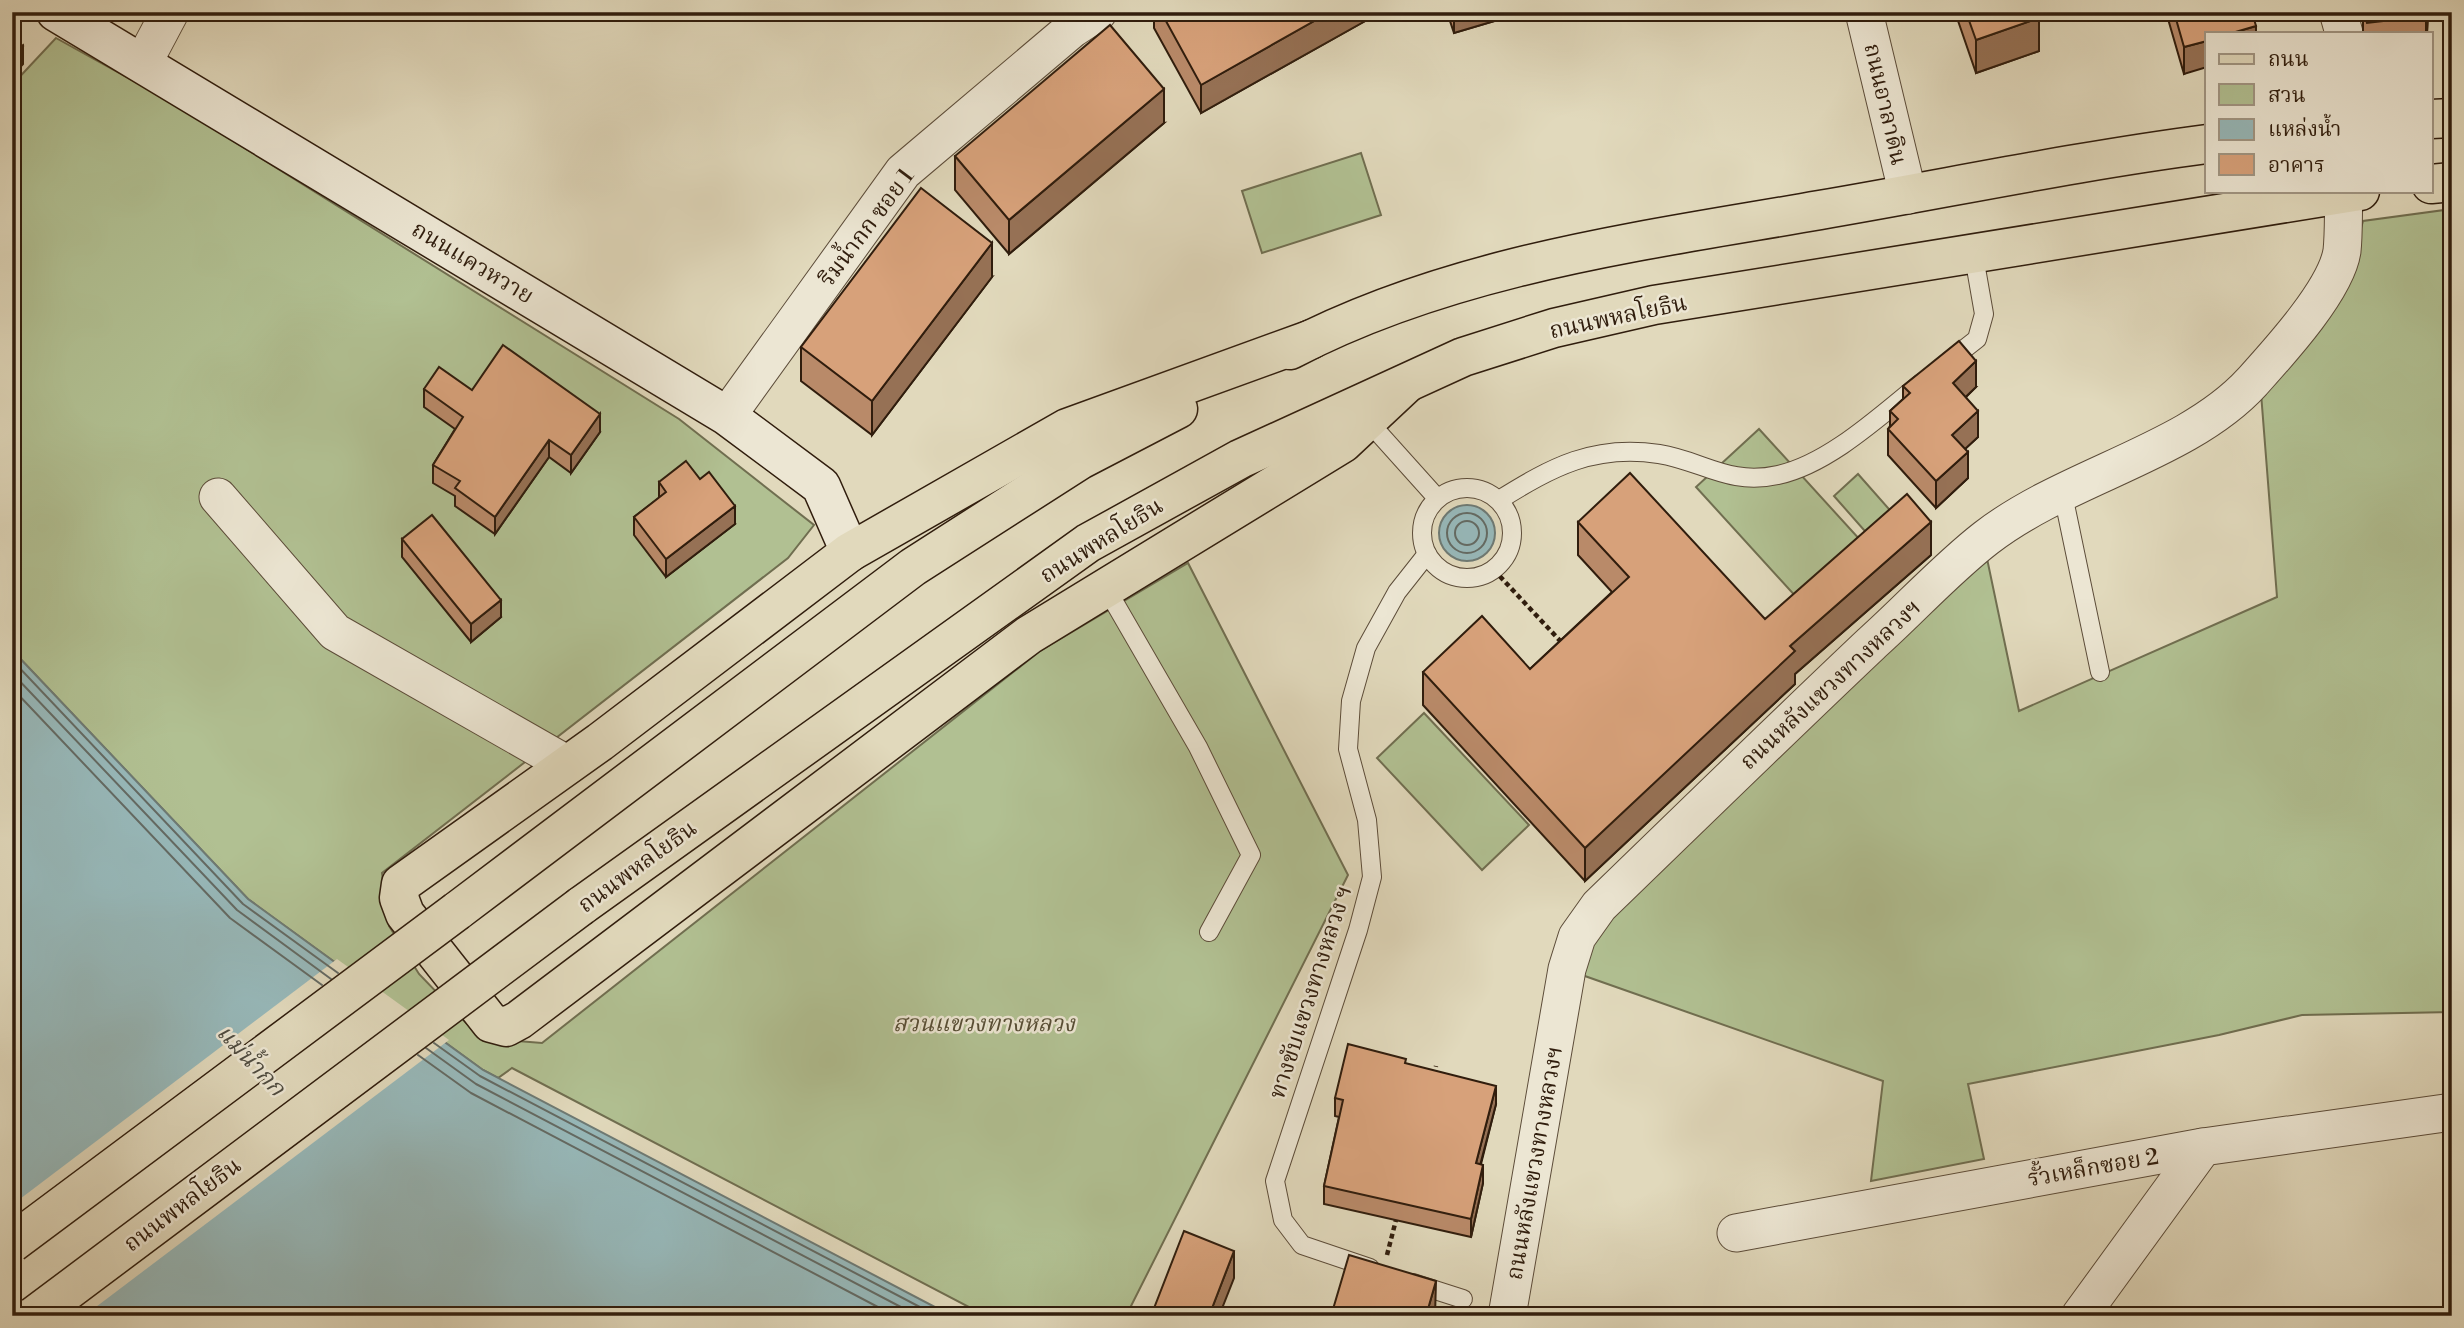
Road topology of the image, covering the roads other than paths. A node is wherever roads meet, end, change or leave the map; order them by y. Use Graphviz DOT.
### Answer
graph roads {
  1 [pos="56,12"];
  2 [pos="170,12"];
  3 [pos="1098,12"];
  4 [pos="1864,12"];
  5 [pos="2338,12"];
  6 [pos="2344,32"];
  7 [pos="143,63"];
  8 [pos="2452,118"];
  9 [pos="2432,119"];
  10 [pos="2205,144"];
  11 [pos="2452,182"];
  12 [pos="2432,184"];
  13 [pos="2346,192"];
  14 [pos="2352,192"];
  15 [pos="1908,195"];
  16 [pos="1973,251"];
  17 [pos="1312,339"];
  18 [pos="1406,384"];
  19 [pos="727,416"];
  20 [pos="1367,420"];
  21 [pos="2062,490"];
  22 [pos="218,497"];
  23 [pos="1437,498"];
  24 [pos="1499,500"];
  25 [pos="850,552"];
  26 [pos="1427,554"];
  27 [pos="1106,588"];
  28 [pos="2100,672"];
  29 [pos="568,765"];
  30 [pos="1209,932"];
  31 [pos="2452,1112"];
  32 [pos="2203,1147"];
  33 [pos="1736,1233"];
  34 [pos="12,1243"];
  35 [pos="1463,1299"];
  36 [pos="34,1316"];
  37 [pos="1507,1316"];
  38 [pos="2080,1316"];
  1 -- 7 [label="street, ถนนแควหวาย"];
  2 -- 7 [label="street"];
  3 -- 19 [label="street, ริมน้ำกก ซอย 1"];
  4 -- 15 [label="street, ถนนอาลาดิน"];
  5 -- 6 [label="street"];
  7 -- 19 [label="street, ถนนแควหวาย"];
  8 -- 9 [label="main road"];
  10 -- 15 [label="main road"];
  11 -- 12 [label="main road"];
  13 -- 16 [label="main road, ถนนพหลโยธิน"];
  14 -- 21 [label="street, ถนนหลังแขวงทางหลวงฯ"];
  15 -- 17 [label="main road"];
  16 -- 18 [label="main road, ถนนพหลโยธิน"];
  16 -- 24 [label="lane"];
  17 -- 25 [label="main road"];
  17 -- 34 [label="main road, bridge"];
  18 -- 20 [label="main road"];
  18 -- 36 [label="main road, ถนนพหลโยธิน, bridge"];
  19 -- 25 [label="street, ถนนแควหวาย"];
  20 -- 23 [label="lane"];
  20 -- 27 [label="main road"];
  21 -- 28 [label="lane"];
  21 -- 37 [label="street, ถนนหลังแขวงทางหลวงฯ"];
  22 -- 29 [label="street"];
  23 -- 24 [label="lane"];
  23 -- 26 [label="lane"];
  24 -- 26 [label="lane"];
  25 -- 29 [label="main road"];
  26 -- 35 [label="lane, ทางขับแขวงทางหลวง ฯ"];
  27 -- 29 [label="main road"];
  27 -- 30 [label="lane"];
  31 -- 32 [label="street, รั้วเหล็กซอย 2"];
  32 -- 33 [label="street, รั้วเหล็กซอย 2"];
  32 -- 38 [label="street"];
}
